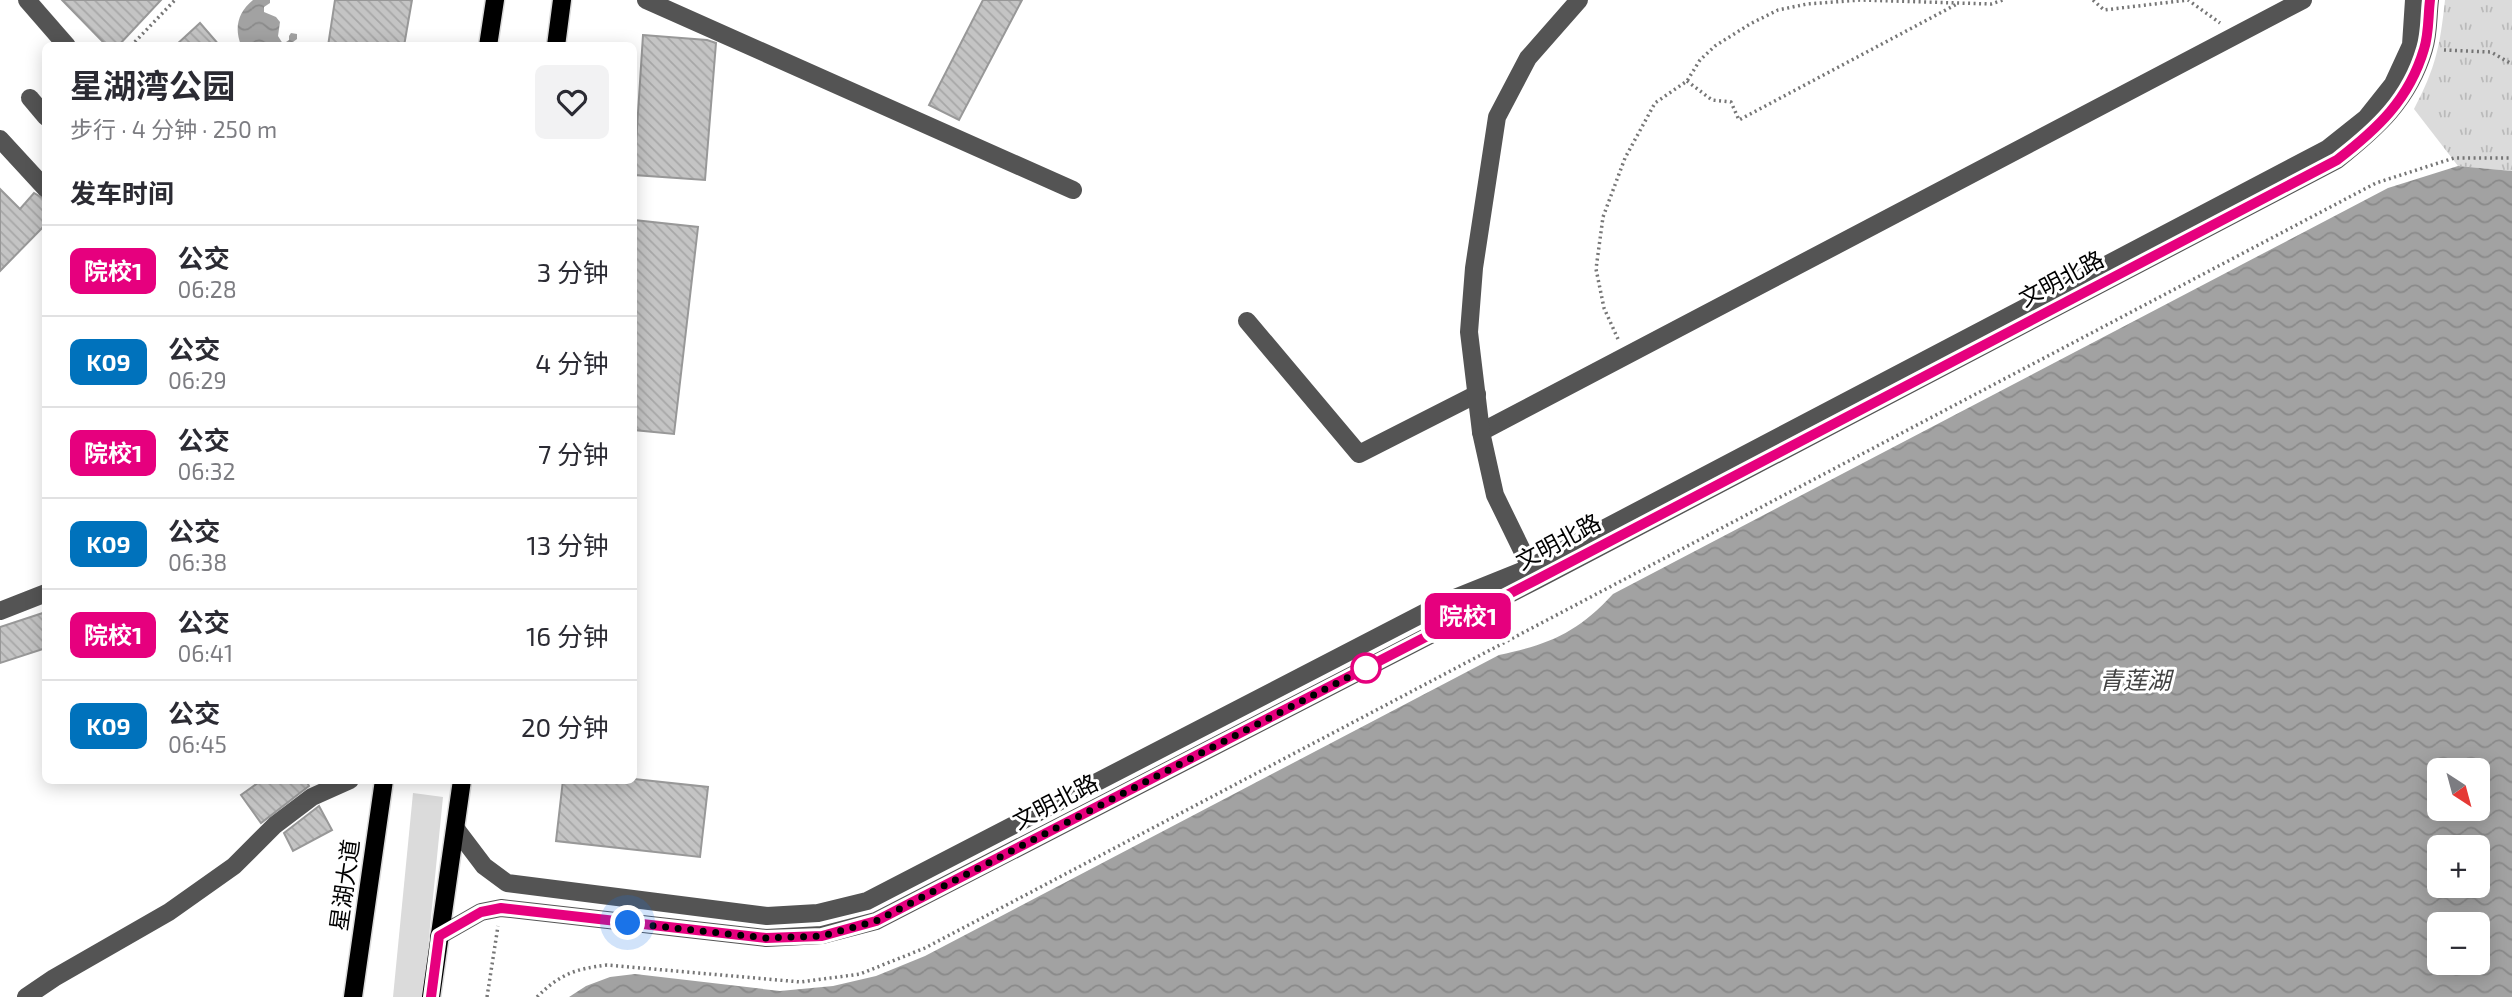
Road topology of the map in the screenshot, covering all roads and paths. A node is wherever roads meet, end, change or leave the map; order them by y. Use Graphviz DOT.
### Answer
graph roads {
  1 [pos="27,0"];
  2 [pos="175,0"];
  3 [pos="495,0"];
  4 [pos="562,0"];
  5 [pos="646,0"];
  6 [pos="1579,0"];
  7 [pos="1871,0"];
  8 [pos="2003,0"];
  9 [pos="2093,0"];
  10 [pos="2303,0"];
  11 [pos="2414,0"];
  12 [pos="2430,0"];
  13 [pos="1959,3"];
  14 [pos="2236,34"];
  15 [pos="64,42"];
  16 [pos="135,42"];
  17 [pos="489,42"];
  18 [pos="557,42"];
  19 [pos="2424,48"];
  20 [pos="2512,64"];
  21 [pos="1687,81"];
  22 [pos="30,97"];
  23 [pos="42,112"];
  24 [pos="0,139"];
  25 [pos="2512,158"];
  26 [pos="42,186"];
  27 [pos="1073,190"];
  28 [pos="1247,321"];
  29 [pos="1626,355"];
  30 [pos="1477,394"];
  31 [pos="1481,432"];
  32 [pos="1533,574"];
  33 [pos="42,595"];
  34 [pos="0,611"];
  35 [pos="341,784"];
  36 [pos="383,784"];
  37 [pos="462,784"];
  38 [pos="456,829"];
  39 [pos="501,908"];
  40 [pos="439,936"];
  41 [pos="26,997"];
  42 [pos="353,997"];
  43 [pos="431,997"];
  44 [pos="487,997"];
  45 [pos="537,997"];
  1 -- 15 [label="street"];
  2 -- 16 [label="path"];
  3 -- 17 [label="main road"];
  4 -- 18 [label="main road"];
  5 -- 27 [label="street"];
  6 -- 30 [label="street"];
  7 -- 13 [label="path"];
  7 -- 21 [label="path"];
  8 -- 13 [label="path"];
  9 -- 14 [label="path"];
  10 -- 14 [label="street"];
  11 -- 32 [label="street, 文明北路"];
  12 -- 19 [label="street, 文明北路"];
  13 -- 21 [label="path"];
  14 -- 29 [label="street"];
  19 -- 20 [label="path"];
  19 -- 32 [label="street, 文明北路"];
  21 -- 29 [label="path"];
  22 -- 23 [label="street"];
  24 -- 26 [label="street"];
  25 -- 45 [label="path"];
  28 -- 30 [label="street"];
  29 -- 31 [label="street"];
  30 -- 31 [label="street"];
  31 -- 32 [label="street"];
  32 -- 38 [label="street, 文明北路"];
  32 -- 39 [label="street, 文明北路"];
  33 -- 34 [label="street"];
  35 -- 41 [label="street"];
  36 -- 42 [label="main road, 星湖大道"];
  37 -- 38 [label="main road"];
  38 -- 40 [label="main road"];
  39 -- 40 [label="street, 文明北路"];
  39 -- 44 [label="path"];
  40 -- 43 [label="main road"];
}
